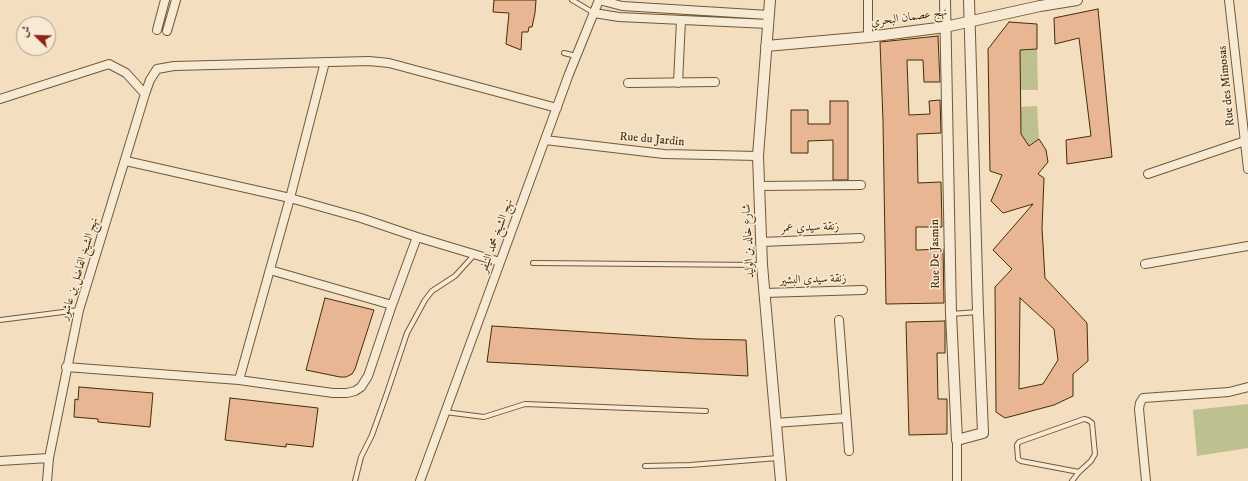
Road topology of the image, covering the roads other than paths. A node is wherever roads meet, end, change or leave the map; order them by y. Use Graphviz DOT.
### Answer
graph roads {
  1 [pos="165,0"];
  2 [pos="176,0"];
  3 [pos="572,0"];
  4 [pos="599,0"];
  5 [pos="770,0"];
  6 [pos="868,0"];
  7 [pos="945,0"];
  8 [pos="969,0"];
  9 [pos="1077,0"];
  10 [pos="1229,0"];
  11 [pos="594,13"];
  12 [pos="681,20"];
  13 [pos="768,20"];
  14 [pos="970,22"];
  15 [pos="945,27"];
  16 [pos="157,30"];
  17 [pos="167,31"];
  18 [pos="868,37"];
  19 [pos="766,46"];
  20 [pos="564,53"];
  21 [pos="576,56"];
  22 [pos="325,62"];
  23 [pos="715,82"];
  24 [pos="628,83"];
  25 [pos="678,83"];
  26 [pos="146,94"];
  27 [pos="0,99"];
  28 [pos="557,108"];
  29 [pos="545,140"];
  30 [pos="1245,141"];
  31 [pos="758,156"];
  32 [pos="126,161"];
  33 [pos="1248,169"];
  34 [pos="1148,174"];
  35 [pos="861,185"];
  36 [pos="759,186"];
  37 [pos="290,198"];
  38 [pos="417,237"];
  39 [pos="860,238"];
  40 [pos="761,242"];
  41 [pos="1248,246"];
  42 [pos="475,254"];
  43 [pos="500,262"];
  44 [pos="533,263"];
  45 [pos="1146,264"];
  46 [pos="762,266"];
  47 [pos="270,270"];
  48 [pos="863,290"];
  49 [pos="764,294"];
  50 [pos="392,305"];
  51 [pos="79,310"];
  52 [pos="978,312"];
  53 [pos="951,314"];
  54 [pos="0,320"];
  55 [pos="839,320"];
  56 [pos="66,367"];
  57 [pos="239,380"];
  58 [pos="1248,387"];
  59 [pos="706,411"];
  60 [pos="444,412"];
  61 [pos="845,418"];
  62 [pos="775,423"];
  63 [pos="957,440"];
  64 [pos="849,451"];
  65 [pos="49,458"];
  66 [pos="778,458"];
  67 [pos="0,460"];
  68 [pos="645,466"];
  69 [pos="1079,472"];
  70 [pos="47,481"];
  71 [pos="355,481"];
  72 [pos="420,481"];
  73 [pos="781,481"];
  74 [pos="958,481"];
  75 [pos="1072,481"];
  76 [pos="1146,481"];
  1 -- 16 [label="street"];
  2 -- 17 [label="street"];
  3 -- 11 [label="lane"];
  4 -- 11 [label="street, نهج الشيخ محمد النيفر"];
  4 -- 13 [label="street"];
  5 -- 13 [label="street, شارع خالد بن الوليد"];
  6 -- 18 [label="street"];
  7 -- 15 [label="street, Rue De Jasmin"];
  8 -- 14 [label="street"];
  9 -- 14 [label="street, نهج عصمان البحري"];
  10 -- 30 [label="street, Rue des Mimosas"];
  11 -- 12 [label="street"];
  11 -- 21 [label="street, نهج الشيخ محمد النيفر"];
  12 -- 13 [label="street"];
  12 -- 25 [label="street"];
  13 -- 19 [label="street, شارع خالد بن الوليد"];
  14 -- 15 [label="street, نهج عصمان البحري"];
  14 -- 52 [label="street"];
  15 -- 18 [label="street, نهج عصمان البحري"];
  15 -- 53 [label="street, Rue De Jasmin"];
  18 -- 19 [label="street, نهج عصمان البحري"];
  19 -- 31 [label="street, شارع خالد بن الوليد"];
  20 -- 21 [label="lane"];
  21 -- 28 [label="street, نهج الشيخ محمد النيفر"];
  22 -- 26 [label="street, نهج الشيخ الفاضل بن عاشور"];
  22 -- 28 [label="street"];
  22 -- 37 [label="street"];
  23 -- 25 [label="street"];
  24 -- 25 [label="street"];
  26 -- 27 [label="street"];
  26 -- 32 [label="street, نهج الشيخ الفاضل بن عاشور"];
  28 -- 29 [label="street, نهج الشيخ محمد النيفر"];
  29 -- 31 [label="street, Rue du Jardin"];
  29 -- 43 [label="street, نهج الشيخ محمد النيفر"];
  30 -- 33 [label="street, Rue des Mimosas"];
  30 -- 34 [label="street"];
  31 -- 36 [label="street, شارع خالد بن الوليد"];
  32 -- 37 [label="street"];
  32 -- 51 [label="street, نهج الشيخ الفاضل بن عاشور"];
  35 -- 36 [label="street"];
  36 -- 40 [label="street, شارع خالد بن الوليد"];
  37 -- 38 [label="street"];
  37 -- 47 [label="street"];
  38 -- 42 [label="street"];
  38 -- 50 [label="street"];
  39 -- 40 [label="street, زنقة سيدي عمر"];
  40 -- 46 [label="street, شارع خالد بن الوليد"];
  41 -- 45 [label="street"];
  42 -- 43 [label="street"];
  42 -- 71 [label="lane"];
  43 -- 60 [label="street, نهج الشيخ محمد النيفر"];
  44 -- 46 [label="lane"];
  46 -- 49 [label="street, شارع خالد بن الوليد"];
  47 -- 50 [label="street"];
  47 -- 57 [label="street"];
  48 -- 49 [label="street, زنقة سيدي البشير"];
  49 -- 62 [label="street, شارع خالد بن الوليد"];
  50 -- 57 [label="street"];
  51 -- 54 [label="lane"];
  51 -- 56 [label="street, نهج الشيخ الفاضل بن عاشور"];
  52 -- 53 [label="lane"];
  52 -- 63 [label="street"];
  53 -- 63 [label="street, Rue De Jasmin"];
  55 -- 61 [label="street"];
  56 -- 57 [label="street"];
  56 -- 65 [label="street, نهج الشيخ الفاضل بن عاشور"];
  58 -- 76 [label="street"];
  59 -- 60 [label="lane"];
  60 -- 72 [label="street, نهج الشيخ محمد النيفر"];
  61 -- 62 [label="street"];
  61 -- 64 [label="street"];
  62 -- 66 [label="street, شارع خالد بن الوليد"];
  63 -- 74 [label="street, Rue De Jasmin"];
  65 -- 67 [label="street"];
  65 -- 70 [label="street, نهج الشيخ الفاضل بن عاشور"];
  66 -- 68 [label="lane"];
  66 -- 73 [label="street, شارع خالد بن الوليد"];
  69 -- 69 [label="lane"];
  69 -- 75 [label="lane"];
}
